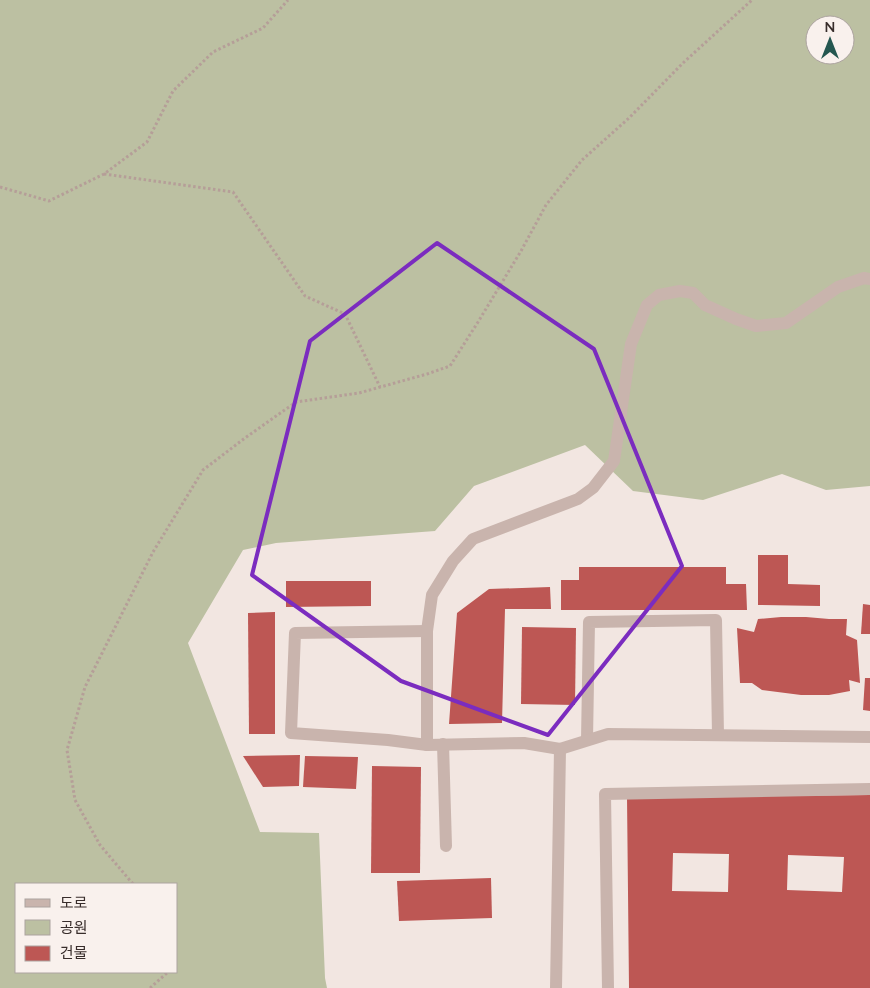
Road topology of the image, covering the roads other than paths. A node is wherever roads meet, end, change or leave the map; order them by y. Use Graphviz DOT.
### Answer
graph roads {
  1 [pos="870,279"];
  2 [pos="427,631"];
  3 [pos="718,735"];
  4 [pos="870,737"];
  5 [pos="587,740"];
  6 [pos="443,744"];
  7 [pos="427,745"];
  8 [pos="560,749"];
  9 [pos="870,789"];
  10 [pos="446,846"];
  11 [pos="556,988"];
  12 [pos="608,988"];
  1 -- 2 [label="street"];
  2 -- 7 [label="street"];
  2 -- 7 [label="street"];
  3 -- 4 [label="street"];
  3 -- 5 [label="street"];
  3 -- 5 [label="street"];
  5 -- 8 [label="street"];
  6 -- 7 [label="street"];
  6 -- 8 [label="street"];
  6 -- 10 [label="street"];
  8 -- 11 [label="street"];
  9 -- 12 [label="street"];
}
